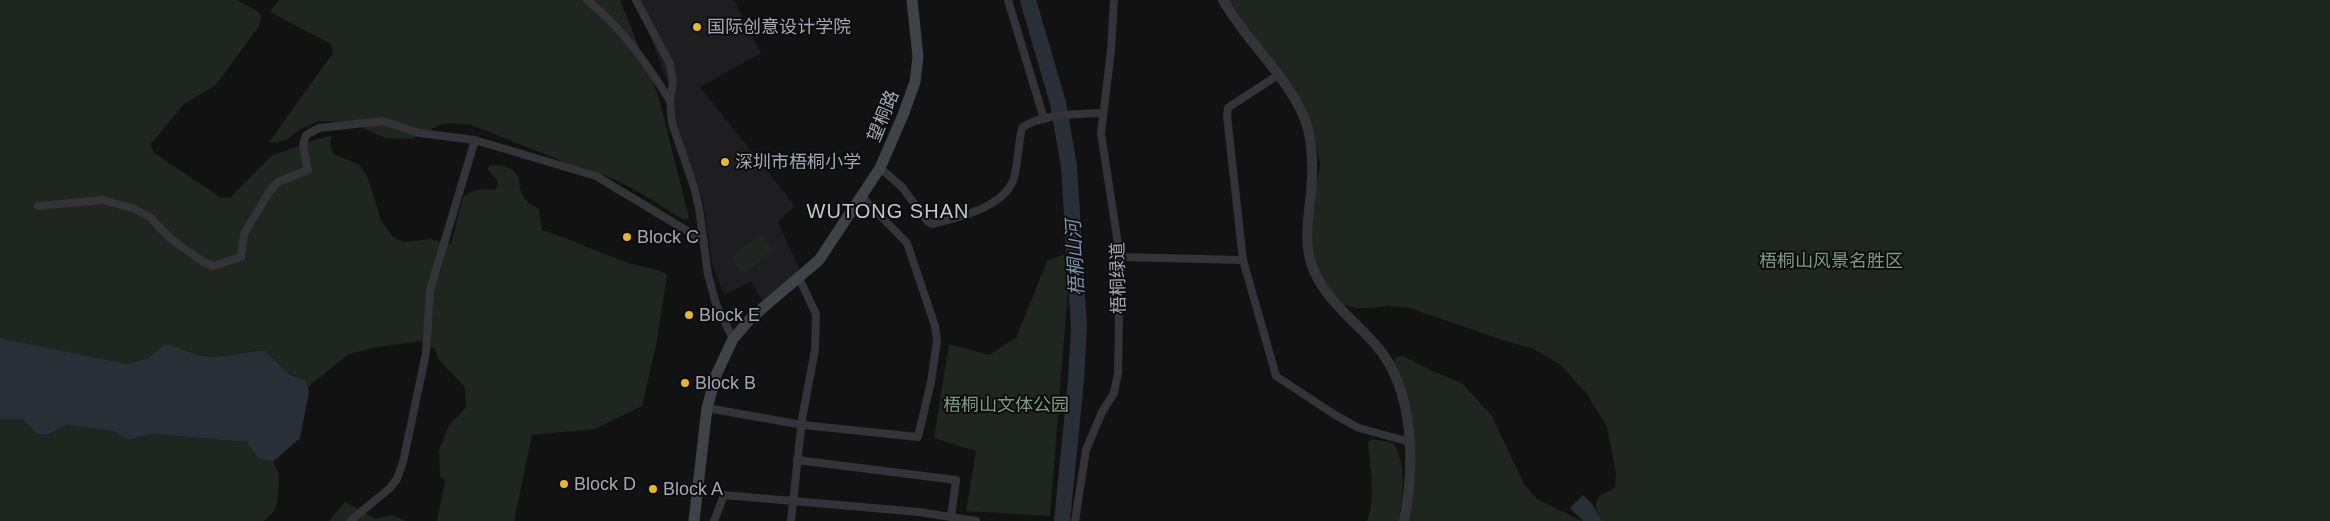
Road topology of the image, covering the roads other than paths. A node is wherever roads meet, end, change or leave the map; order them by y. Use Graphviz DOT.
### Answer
graph roads {
  1 [pos="587,0"];
  2 [pos="636,0"];
  3 [pos="912,0"];
  4 [pos="1008,0"];
  5 [pos="1114,0"];
  6 [pos="1223,0"];
  7 [pos="1278,75"];
  8 [pos="670,101"];
  9 [pos="1103,113"];
  10 [pos="1047,119"];
  11 [pos="475,140"];
  12 [pos="880,168"];
  13 [pos="861,196"];
  14 [pos="38,206"];
  15 [pos="704,241"];
  16 [pos="1120,257"];
  17 [pos="1243,260"];
  18 [pos="799,278"];
  19 [pos="733,339"];
  20 [pos="707,408"];
  21 [pos="802,424"];
  22 [pos="1410,442"];
  23 [pos="797,460"];
  24 [pos="793,500"];
  25 [pos="951,517"];
  26 [pos="350,521"];
  27 [pos="694,521"];
  28 [pos="714,521"];
  29 [pos="791,521"];
  30 [pos="976,521"];
  31 [pos="1075,521"];
  32 [pos="1404,521"];
  1 -- 8 [label="street"];
  2 -- 8 [label="street"];
  3 -- 12 [label="main road, 望桐路"];
  4 -- 10 [label="street"];
  5 -- 9 [label="street, 梧桐绿道"];
  6 -- 7 [label="street"];
  7 -- 17 [label="street"];
  7 -- 22 [label="street"];
  8 -- 15 [label="street"];
  9 -- 10 [label="street"];
  9 -- 16 [label="street, 梧桐绿道"];
  10 -- 12 [label="street"];
  11 -- 14 [label="street"];
  11 -- 15 [label="street"];
  11 -- 26 [label="street"];
  12 -- 13 [label="main road, 望桐路"];
  13 -- 18 [label="main road, 望桐路"];
  13 -- 21 [label="street"];
  15 -- 19 [label="street"];
  16 -- 17 [label="street"];
  16 -- 31 [label="street, 梧桐绿道"];
  17 -- 22 [label="street"];
  18 -- 19 [label="main road, 望桐路"];
  18 -- 21 [label="street"];
  19 -- 20 [label="main road, 望桐路"];
  20 -- 21 [label="street"];
  20 -- 27 [label="main road, 望桐路"];
  21 -- 23 [label="street"];
  22 -- 32 [label="street"];
  23 -- 24 [label="street"];
  23 -- 25 [label="street"];
  24 -- 25 [label="street"];
  24 -- 28 [label="street"];
  24 -- 29 [label="street"];
  25 -- 30 [label="street"];
}
